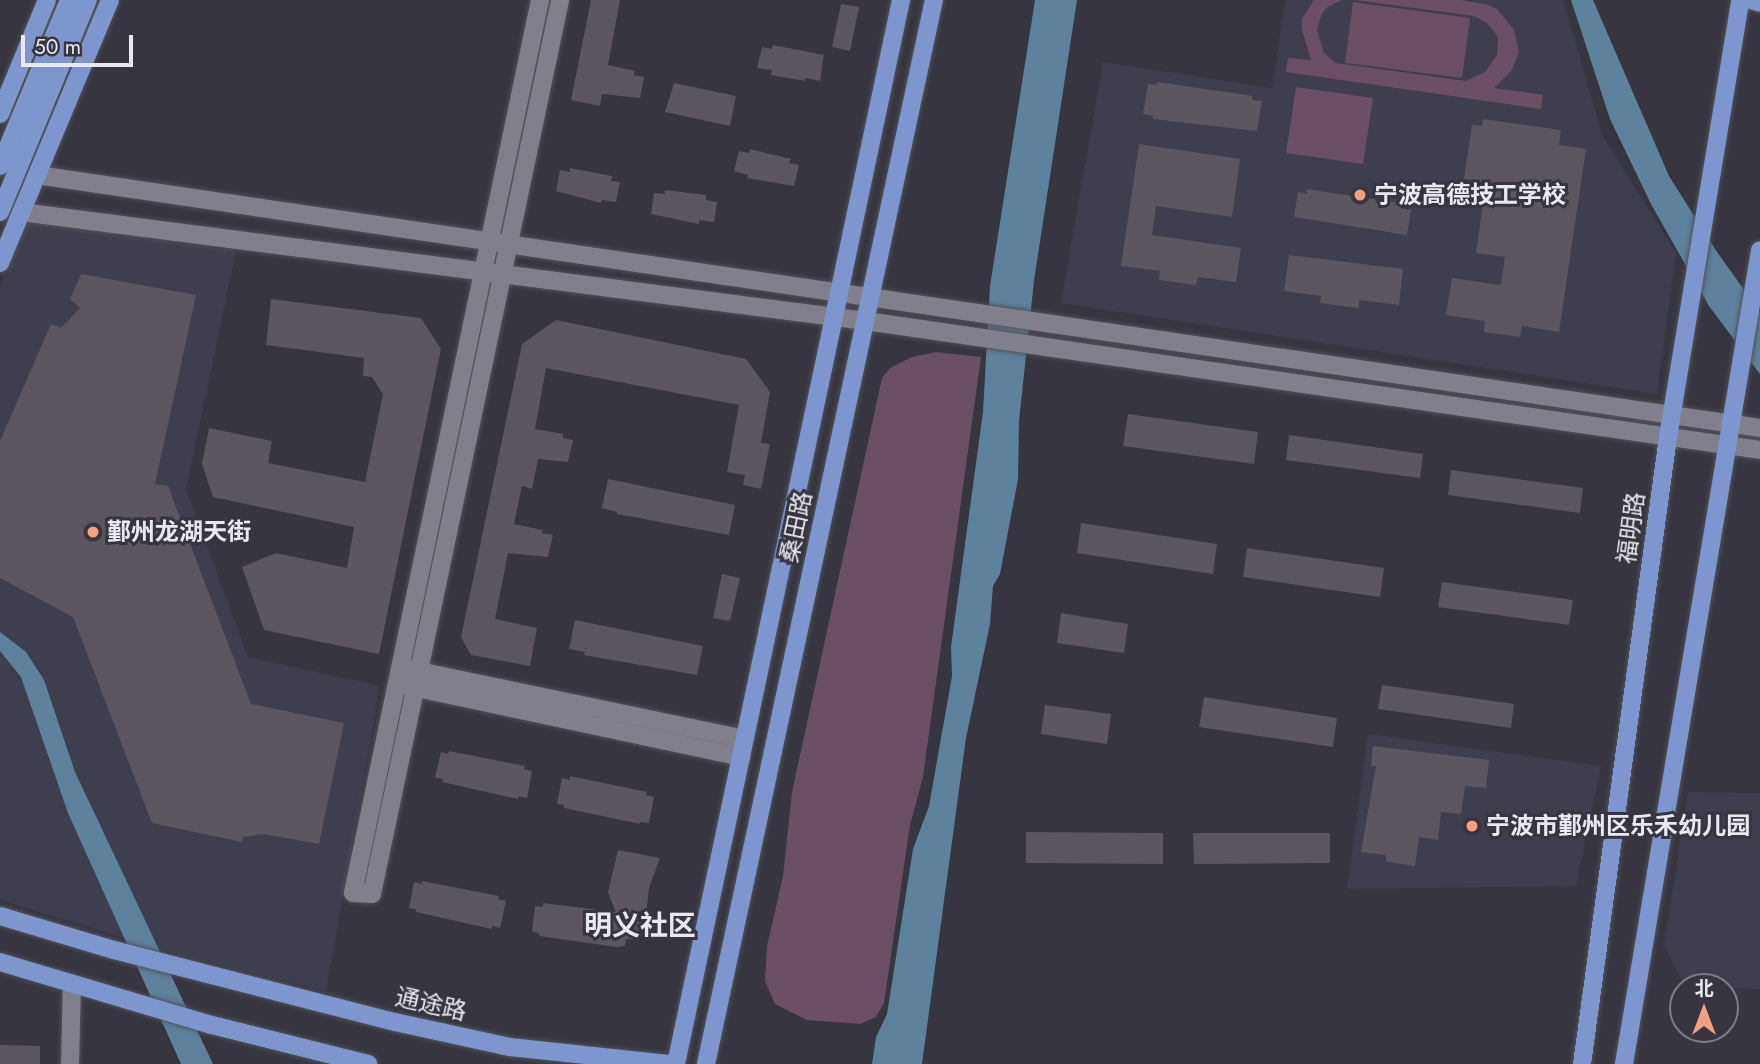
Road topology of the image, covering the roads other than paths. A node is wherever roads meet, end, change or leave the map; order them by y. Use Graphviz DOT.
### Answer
graph roads {
  1 [pos="47,0"];
  2 [pos="69,0"];
  3 [pos="88,0"];
  4 [pos="110,0"];
  5 [pos="540,0"];
  6 [pos="560,0"];
  7 [pos="901,0"];
  8 [pos="934,0"];
  9 [pos="1740,0"];
  10 [pos="1751,0"];
  11 [pos="1760,3"];
  12 [pos="0,114"];
  13 [pos="0,166"];
  14 [pos="37,175"];
  15 [pos="0,212"];
  16 [pos="21,212"];
  17 [pos="488,241"];
  18 [pos="509,244"];
  19 [pos="1760,250"];
  20 [pos="0,263"];
  21 [pos="482,273"];
  22 [pos="502,276"];
  23 [pos="839,292"];
  24 [pos="871,296"];
  25 [pos="834,316"];
  26 [pos="866,321"];
  27 [pos="1671,414"];
  28 [pos="1732,423"];
  29 [pos="1760,428"];
  30 [pos="1668,437"];
  31 [pos="1729,445"];
  32 [pos="1760,450"];
  33 [pos="398,675"];
  34 [pos="417,679"];
  35 [pos="745,739"];
  36 [pos="741,758"];
  37 [pos="0,916"];
  38 [pos="0,962"];
  39 [pos="72,984"];
  40 [pos="70,1064"];
  41 [pos="368,1064"];
  42 [pos="668,1064"];
  43 [pos="676,1064"];
  44 [pos="706,1064"];
  45 [pos="1582,1064"];
  46 [pos="1624,1064"];
  1 -- 12 [label="main road"];
  2 -- 13 [label="main road"];
  3 -- 15 [label="main road"];
  4 -- 14 [label="main road"];
  5 -- 17 [label="street"];
  6 -- 18 [label="street"];
  7 -- 23 [label="main road, 桑田路"];
  8 -- 24 [label="main road, 桑田路"];
  9 -- 27 [label="main road, 福明路"];
  10 -- 11 [label="main road"];
  14 -- 16 [label="main road"];
  14 -- 17 [label="street"];
  16 -- 20 [label="main road"];
  16 -- 21 [label="street"];
  17 -- 18 [label="street"];
  17 -- 21 [label="street"];
  18 -- 22 [label="street"];
  18 -- 23 [label="street"];
  19 -- 28 [label="main road"];
  21 -- 22 [label="street"];
  21 -- 33 [label="street"];
  22 -- 25 [label="street"];
  22 -- 34 [label="street"];
  23 -- 24 [label="street"];
  23 -- 25 [label="main road, 桑田路"];
  24 -- 26 [label="main road, 桑田路"];
  24 -- 27 [label="street"];
  25 -- 26 [label="street"];
  25 -- 35 [label="main road, 桑田路"];
  26 -- 30 [label="street"];
  26 -- 44 [label="main road, 桑田路"];
  27 -- 28 [label="street"];
  27 -- 30 [label="main road, 福明路"];
  28 -- 29 [label="street"];
  28 -- 31 [label="main road"];
  30 -- 31 [label="street"];
  30 -- 45 [label="main road, 福明路"];
  31 -- 32 [label="street"];
  31 -- 46 [label="main road"];
  33 -- 34 [label="street"];
  33 -- 34 [label="street"];
  34 -- 35 [label="street"];
  34 -- 36 [label="street"];
  35 -- 36 [label="main road, 桑田路"];
  36 -- 43 [label="main road, 桑田路"];
  37 -- 42 [label="main road, 通途路"];
  38 -- 39 [label="main road"];
  39 -- 40 [label="street"];
  39 -- 41 [label="main road"];
}
